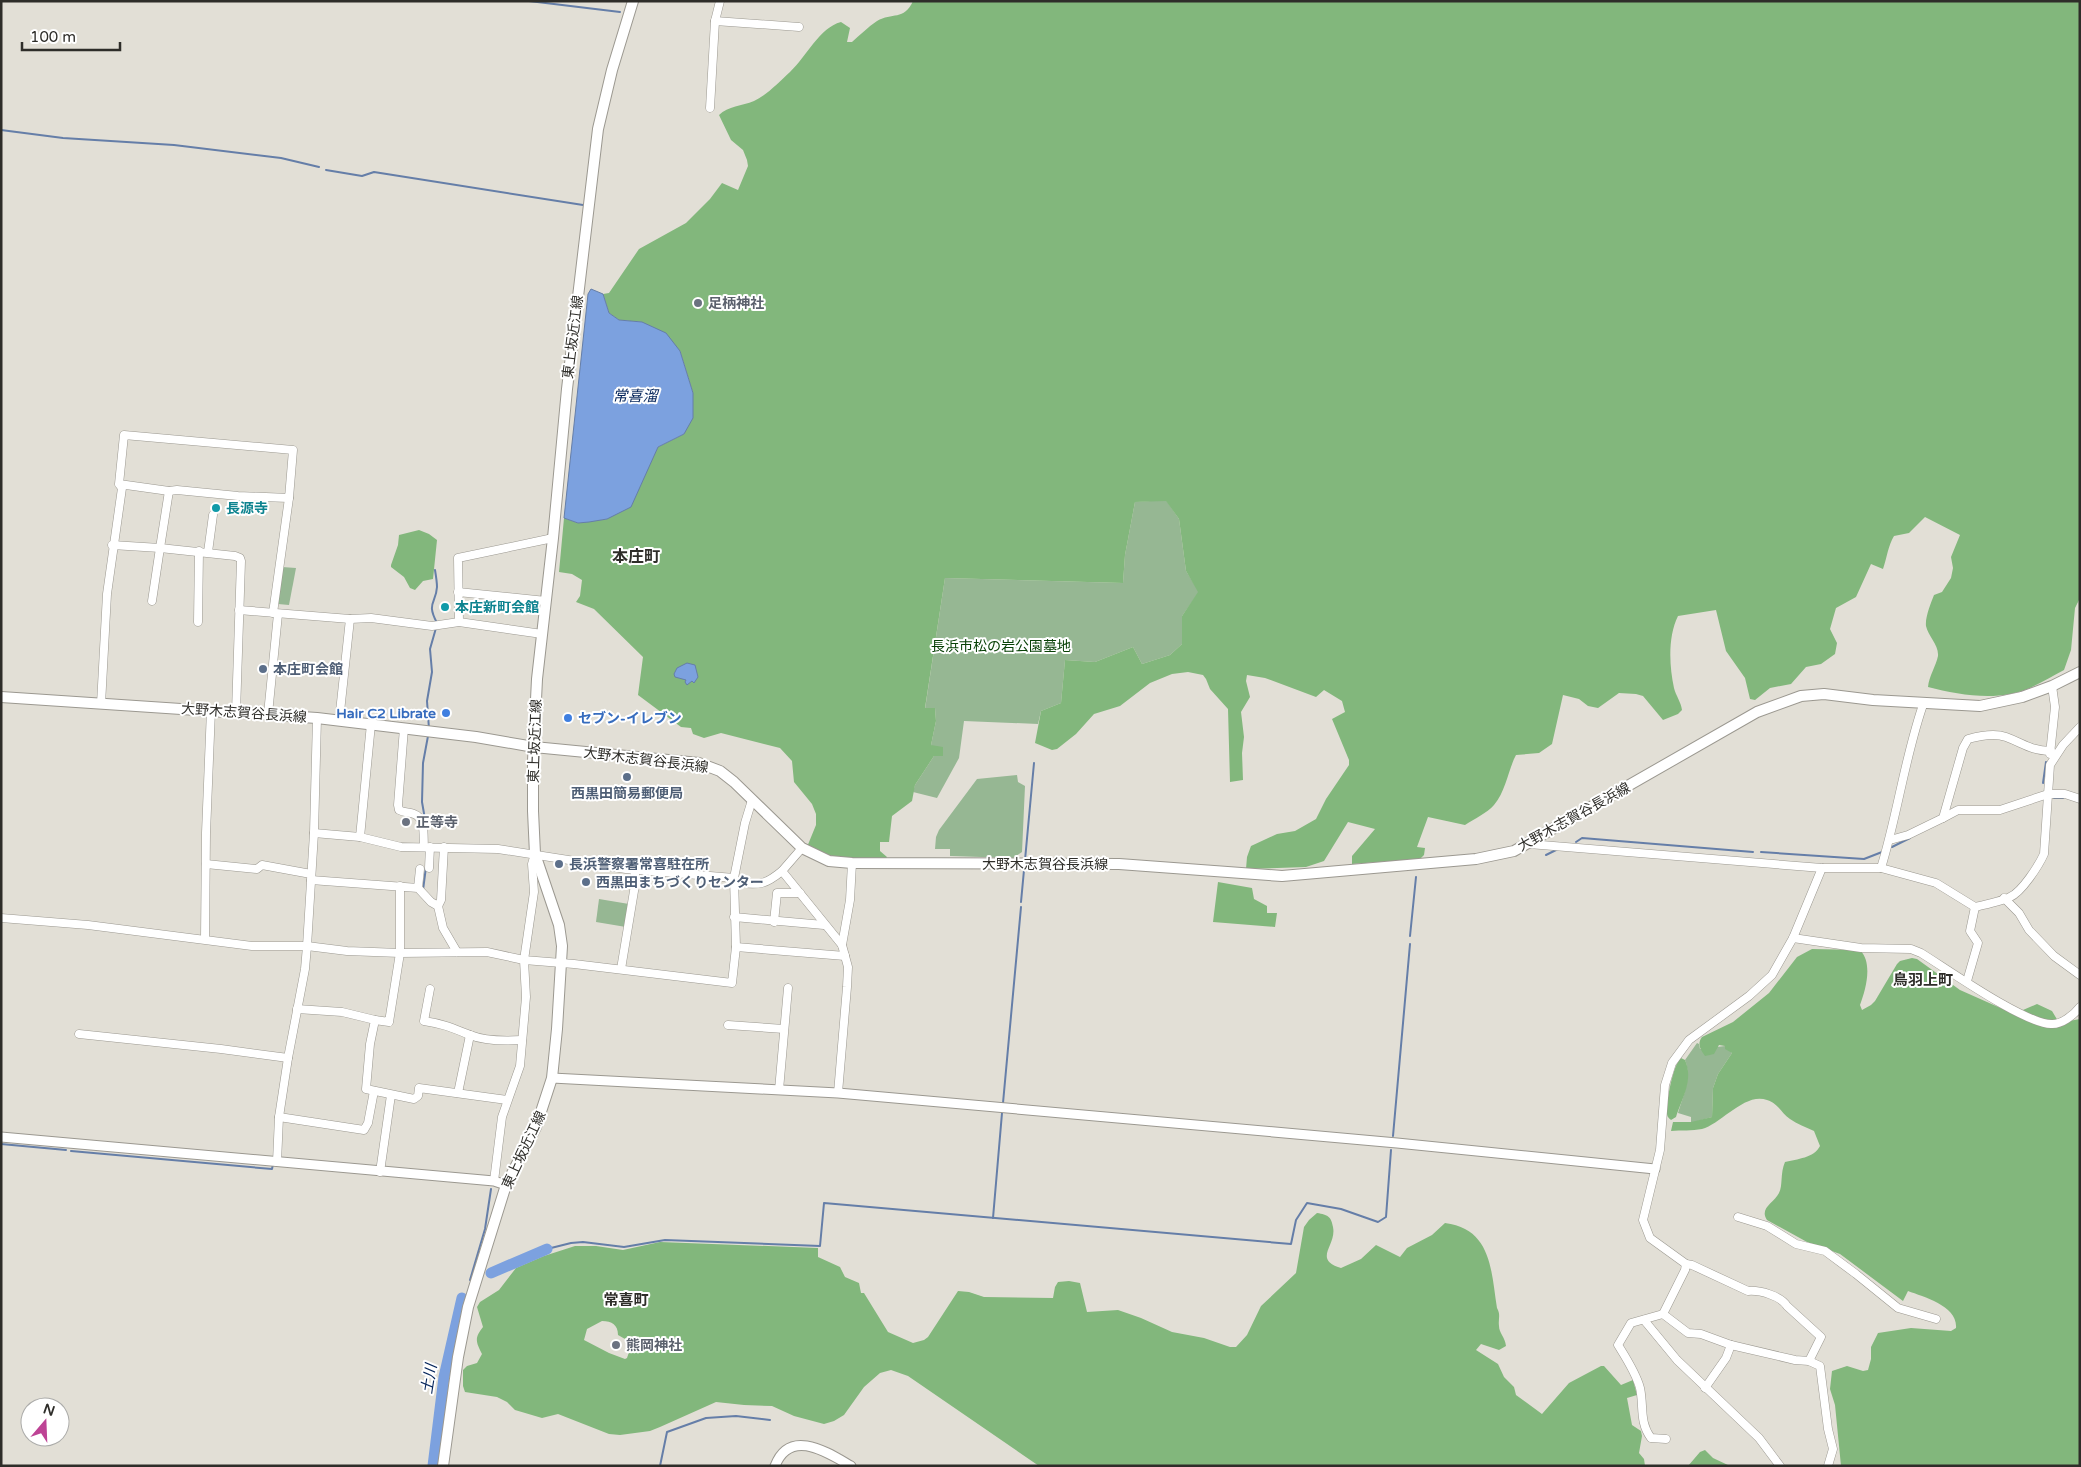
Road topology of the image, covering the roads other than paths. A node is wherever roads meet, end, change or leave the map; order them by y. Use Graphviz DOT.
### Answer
graph roads {
  1 [pos="633,1"];
  2 [pos="720,1"];
  3 [pos="715,21"];
  4 [pos="799,27"];
  5 [pos="710,108"];
  6 [pos="119,484"];
  7 [pos="169,491"];
  8 [pos="288,498"];
  9 [pos="213,515"];
  10 [pos="553,538"];
  11 [pos="112,545"];
  12 [pos="160,548"];
  13 [pos="204,552"];
  14 [pos="458,592"];
  15 [pos="152,601"];
  16 [pos="546,601"];
  17 [pos="239,610"];
  18 [pos="276,613"];
  19 [pos="350,619"];
  20 [pos="198,622"];
  21 [pos="459,622"];
  22 [pos="542,634"];
  23 [pos="2080,672"];
  24 [pos="2052,686"];
  25 [pos="1,697"];
  26 [pos="1924,702"];
  27 [pos="101,704"];
  28 [pos="212,710"];
  29 [pos="236,712"];
  30 [pos="268,714"];
  31 [pos="317,718"];
  32 [pos="340,721"];
  33 [pos="371,724"];
  34 [pos="2080,727"];
  35 [pos="404,728"];
  36 [pos="534,747"];
  37 [pos="2051,751"];
  38 [pos="2050,766"];
  39 [pos="2048,794"];
  40 [pos="2080,799"];
  41 [pos="752,800"];
  42 [pos="1943,818"];
  43 [pos="314,833"];
  44 [pos="360,837"];
  45 [pos="1890,840"];
  46 [pos="1529,844"];
  47 [pos="427,847"];
  48 [pos="444,847"];
  49 [pos="802,848"];
  50 [pos="535,854"];
  51 [pos="206,864"];
  52 [pos="852,864"];
  53 [pos="429,868"];
  54 [pos="1822,868"];
  55 [pos="1881,868"];
  56 [pos="420,869"];
  57 [pos="634,870"];
  58 [pos="782,870"];
  59 [pos="311,877"];
  60 [pos="734,878"];
  61 [pos="400,886"];
  62 [pos="418,888"];
  63 [pos="546,888"];
  64 [pos="534,892"];
  65 [pos="800,893"];
  66 [pos="2004,898"];
  67 [pos="438,904"];
  68 [pos="1975,907"];
  69 [pos="734,917"];
  70 [pos="1,918"];
  71 [pos="774,922"];
  72 [pos="824,925"];
  73 [pos="1793,938"];
  74 [pos="205,939"];
  75 [pos="842,945"];
  76 [pos="307,946"];
  77 [pos="736,947"];
  78 [pos="457,952"];
  79 [pos="400,955"];
  80 [pos="845,956"];
  81 [pos="524,960"];
  82 [pos="562,963"];
  83 [pos="621,969"];
  84 [pos="2080,975"];
  85 [pos="1967,981"];
  86 [pos="788,988"];
  87 [pos="430,989"];
  88 [pos="2080,1008"];
  89 [pos="299,1010"];
  90 [pos="375,1020"];
  91 [pos="728,1025"];
  92 [pos="784,1029"];
  93 [pos="79,1034"];
  94 [pos="470,1035"];
  95 [pos="522,1040"];
  96 [pos="288,1058"];
  97 [pos="552,1078"];
  98 [pos="779,1090"];
  99 [pos="374,1091"];
  100 [pos="458,1093"];
  101 [pos="838,1093"];
  102 [pos="391,1095"];
  103 [pos="507,1100"];
  104 [pos="279,1117"];
  105 [pos="1,1137"];
  106 [pos="274,1162"];
  107 [pos="1655,1169"];
  108 [pos="380,1172"];
  109 [pos="494,1181"];
  110 [pos="506,1185"];
  111 [pos="1738,1217"];
  112 [pos="1686,1264"];
  113 [pos="1663,1314"];
  114 [pos="1936,1319"];
  115 [pos="1644,1320"];
  116 [pos="1731,1345"];
  117 [pos="1809,1361"];
  118 [pos="1705,1388"];
  119 [pos="1666,1439"];
  120 [pos="443,1466"];
  121 [pos="775,1466"];
  122 [pos="851,1466"];
  123 [pos="1780,1466"];
  124 [pos="1828,1466"];
  1 -- 10 [label="main road, 東上坂近江線"];
  2 -- 3 [label="street"];
  3 -- 4 [label="street"];
  3 -- 5 [label="street"];
  6 -- 7 [label="street"];
  6 -- 8 [label="street"];
  6 -- 11 [label="street"];
  7 -- 8 [label="street"];
  7 -- 12 [label="street"];
  8 -- 18 [label="street"];
  9 -- 13 [label="street"];
  10 -- 14 [label="street"];
  10 -- 16 [label="main road, 東上坂近江線"];
  11 -- 12 [label="street"];
  11 -- 27 [label="street"];
  12 -- 13 [label="street"];
  12 -- 15 [label="street"];
  13 -- 17 [label="street"];
  13 -- 20 [label="street"];
  14 -- 16 [label="street"];
  14 -- 21 [label="street"];
  16 -- 22 [label="main road, 東上坂近江線"];
  17 -- 18 [label="street"];
  17 -- 29 [label="street"];
  18 -- 19 [label="street"];
  18 -- 30 [label="street"];
  19 -- 21 [label="street"];
  19 -- 32 [label="street"];
  21 -- 22 [label="street"];
  22 -- 36 [label="main road, 東上坂近江線"];
  23 -- 24 [label="main road, 大野木志賀谷長浜線"];
  24 -- 26 [label="main road, 大野木志賀谷長浜線"];
  24 -- 37 [label="street"];
  25 -- 27 [label="main road, 大野木志賀谷長浜線"];
  26 -- 45 [label="street"];
  26 -- 46 [label="main road, 大野木志賀谷長浜線"];
  27 -- 28 [label="main road, 大野木志賀谷長浜線"];
  28 -- 29 [label="main road, 大野木志賀谷長浜線"];
  28 -- 51 [label="street"];
  29 -- 30 [label="main road, 大野木志賀谷長浜線"];
  30 -- 31 [label="main road, 大野木志賀谷長浜線"];
  31 -- 32 [label="main road, 大野木志賀谷長浜線"];
  31 -- 43 [label="street"];
  32 -- 33 [label="main road, 大野木志賀谷長浜線"];
  33 -- 35 [label="main road, 大野木志賀谷長浜線"];
  33 -- 44 [label="street"];
  34 -- 38 [label="street"];
  35 -- 36 [label="main road, 大野木志賀谷長浜線"];
  35 -- 47 [label="street"];
  36 -- 41 [label="main road, 大野木志賀谷長浜線"];
  36 -- 50 [label="main road, 東上坂近江線"];
  37 -- 38 [label="street"];
  37 -- 42 [label="street"];
  38 -- 39 [label="street"];
  39 -- 40 [label="street"];
  39 -- 42 [label="street"];
  39 -- 66 [label="street"];
  41 -- 49 [label="main road, 大野木志賀谷長浜線"];
  41 -- 60 [label="street"];
  42 -- 45 [label="street"];
  43 -- 44 [label="street"];
  43 -- 59 [label="street"];
  44 -- 47 [label="street"];
  45 -- 55 [label="street"];
  46 -- 52 [label="main road, 大野木志賀谷長浜線"];
  46 -- 54 [label="street"];
  47 -- 48 [label="street"];
  47 -- 53 [label="street"];
  48 -- 50 [label="street"];
  48 -- 67 [label="street"];
  49 -- 52 [label="main road, 大野木志賀谷長浜線"];
  49 -- 58 [label="street"];
  50 -- 57 [label="street"];
  50 -- 63 [label="main road, 東上坂近江線"];
  50 -- 64 [label="street"];
  51 -- 59 [label="street"];
  51 -- 74 [label="street"];
  52 -- 75 [label="street"];
  54 -- 55 [label="street"];
  54 -- 73 [label="street"];
  55 -- 68 [label="street"];
  56 -- 62 [label="street"];
  57 -- 60 [label="street"];
  57 -- 83 [label="street"];
  58 -- 60 [label="street"];
  58 -- 65 [label="street"];
  59 -- 61 [label="street"];
  59 -- 76 [label="street"];
  60 -- 69 [label="street"];
  61 -- 62 [label="street"];
  61 -- 79 [label="street"];
  62 -- 67 [label="street"];
  63 -- 64 [label="street"];
  63 -- 82 [label="main road, 東上坂近江線"];
  64 -- 81 [label="street"];
  65 -- 71 [label="street"];
  65 -- 72 [label="street"];
  66 -- 68 [label="street"];
  66 -- 84 [label="street"];
  67 -- 78 [label="street"];
  68 -- 85 [label="street"];
  69 -- 71 [label="street"];
  69 -- 77 [label="street"];
  70 -- 74 [label="street"];
  71 -- 72 [label="street"];
  72 -- 75 [label="street"];
  73 -- 85 [label="street"];
  73 -- 107 [label="street"];
  74 -- 76 [label="street"];
  75 -- 80 [label="street"];
  76 -- 79 [label="street"];
  76 -- 89 [label="street"];
  77 -- 80 [label="street"];
  77 -- 83 [label="street"];
  78 -- 79 [label="street"];
  78 -- 81 [label="street"];
  79 -- 90 [label="street"];
  80 -- 101 [label="street"];
  81 -- 82 [label="street"];
  81 -- 95 [label="street"];
  82 -- 83 [label="street"];
  82 -- 97 [label="main road, 東上坂近江線"];
  85 -- 88 [label="street"];
  86 -- 92 [label="street"];
  87 -- 94 [label="street"];
  89 -- 90 [label="street"];
  89 -- 96 [label="street"];
  90 -- 99 [label="street"];
  91 -- 92 [label="street"];
  92 -- 98 [label="street"];
  93 -- 96 [label="street"];
  94 -- 95 [label="street"];
  94 -- 100 [label="street"];
  95 -- 103 [label="street"];
  96 -- 104 [label="street"];
  97 -- 98 [label="street"];
  97 -- 110 [label="main road, 東上坂近江線"];
  98 -- 101 [label="street"];
  99 -- 102 [label="street"];
  99 -- 104 [label="street"];
  100 -- 102 [label="street"];
  100 -- 103 [label="street"];
  101 -- 107 [label="street"];
  102 -- 108 [label="street"];
  103 -- 109 [label="street"];
  104 -- 106 [label="street"];
  105 -- 106 [label="street"];
  106 -- 108 [label="street"];
  107 -- 112 [label="street"];
  108 -- 109 [label="street"];
  109 -- 110 [label="street"];
  110 -- 120 [label="main road, 東上坂近江線"];
  111 -- 114 [label="street"];
  112 -- 113 [label="street"];
  112 -- 117 [label="street"];
  113 -- 115 [label="street"];
  113 -- 116 [label="street"];
  115 -- 118 [label="street"];
  115 -- 119 [label="street"];
  116 -- 117 [label="street"];
  116 -- 118 [label="street"];
  117 -- 124 [label="street"];
  118 -- 123 [label="street"];
  121 -- 122 [label="street"];
}
